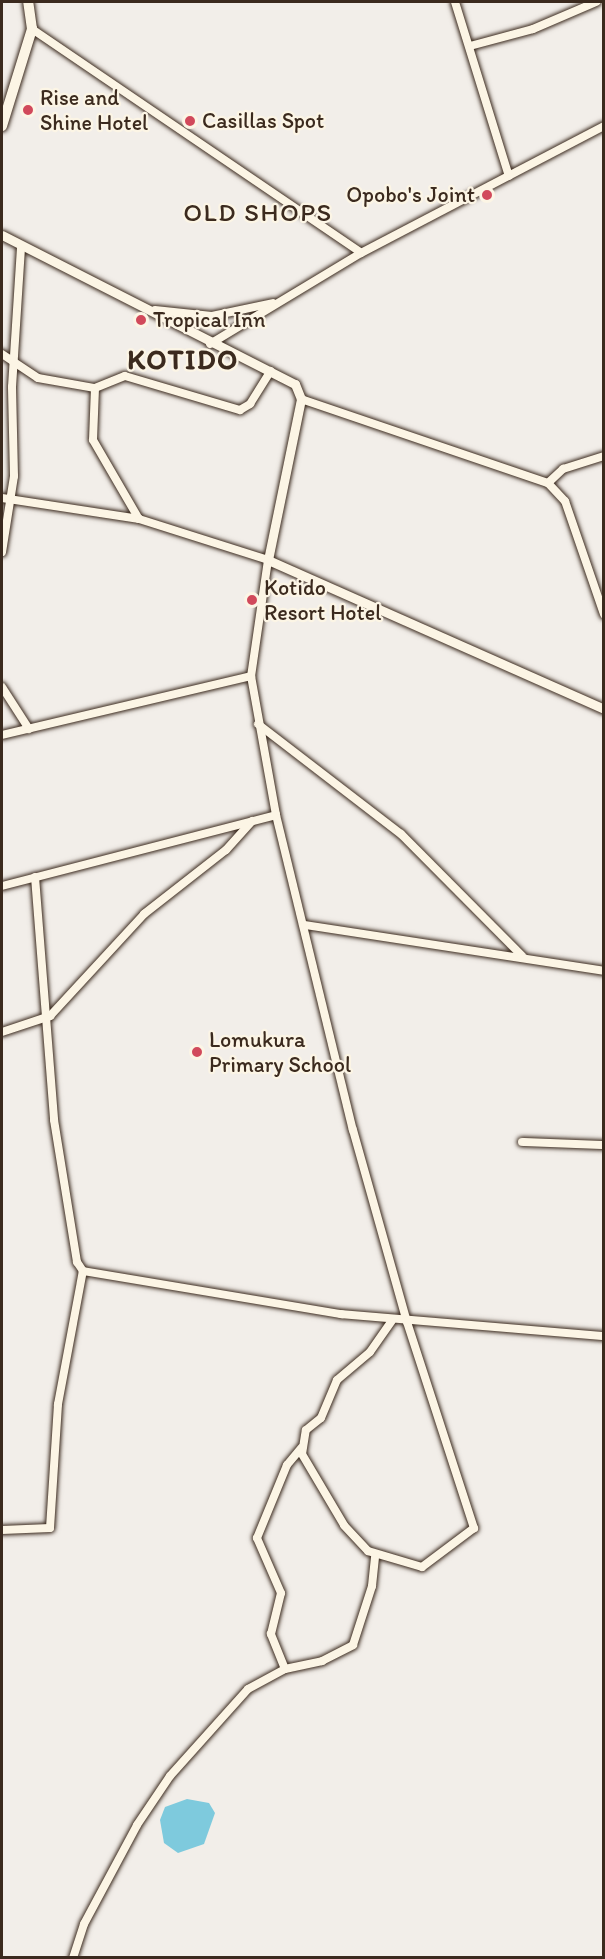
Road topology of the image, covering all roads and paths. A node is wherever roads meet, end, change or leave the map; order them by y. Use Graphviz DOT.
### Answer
graph roads {
  1 [pos="28,2"];
  2 [pos="455,2"];
  3 [pos="596,2"];
  4 [pos="32,29"];
  5 [pos="470,46"];
  6 [pos="2,126"];
  7 [pos="603,126"];
  8 [pos="508,176"];
  9 [pos="2,235"];
  10 [pos="21,246"];
  11 [pos="361,253"];
  12 [pos="283,300"];
  13 [pos="141,308"];
  14 [pos="210,344"];
  15 [pos="2,354"];
  16 [pos="15,365"];
  17 [pos="271,371"];
  18 [pos="95,388"];
  19 [pos="301,399"];
  20 [pos="603,456"];
  21 [pos="548,483"];
  22 [pos="2,498"];
  23 [pos="11,500"];
  24 [pos="139,519"];
  25 [pos="2,552"];
  26 [pos="268,560"];
  27 [pos="603,614"];
  28 [pos="251,676"];
  29 [pos="2,687"];
  30 [pos="603,709"];
  31 [pos="258,724"];
  32 [pos="29,729"];
  33 [pos="2,735"];
  34 [pos="276,815"];
  35 [pos="252,821"];
  36 [pos="35,878"];
  37 [pos="2,886"];
  38 [pos="305,925"];
  39 [pos="522,956"];
  40 [pos="603,971"];
  41 [pos="50,1016"];
  42 [pos="2,1032"];
  43 [pos="522,1142"];
  44 [pos="603,1145"];
  45 [pos="83,1271"];
  46 [pos="392,1321"];
  47 [pos="406,1322"];
  48 [pos="603,1336"];
  49 [pos="302,1447"];
  50 [pos="2,1530"];
  51 [pos="375,1555"];
  52 [pos="285,1669"];
  53 [pos="73,1958"];
  1 -- 4 [label="main road"];
  2 -- 5 [label="street"];
  3 -- 5 [label="street"];
  4 -- 6 [label="main road"];
  4 -- 11 [label="street"];
  5 -- 8 [label="street"];
  7 -- 8 [label="street"];
  8 -- 11 [label="street"];
  9 -- 10 [label="street"];
  10 -- 13 [label="street"];
  10 -- 16 [label="street"];
  11 -- 12 [label="street"];
  12 -- 13 [label="street"];
  12 -- 14 [label="street"];
  13 -- 14 [label="street"];
  14 -- 17 [label="street"];
  15 -- 16 [label="street"];
  16 -- 18 [label="street"];
  16 -- 23 [label="street"];
  17 -- 18 [label="street"];
  17 -- 19 [label="street"];
  18 -- 24 [label="street"];
  19 -- 21 [label="street"];
  19 -- 26 [label="street"];
  20 -- 21 [label="street"];
  21 -- 27 [label="street"];
  22 -- 23 [label="street"];
  23 -- 24 [label="street"];
  23 -- 25 [label="street"];
  24 -- 26 [label="street"];
  26 -- 28 [label="street"];
  26 -- 30 [label="street"];
  28 -- 31 [label="street"];
  28 -- 32 [label="street"];
  29 -- 32 [label="street"];
  31 -- 34 [label="street"];
  31 -- 39 [label="street"];
  32 -- 33 [label="street"];
  34 -- 35 [label="street"];
  34 -- 38 [label="street"];
  35 -- 36 [label="street"];
  35 -- 41 [label="street"];
  36 -- 37 [label="street"];
  36 -- 41 [label="street"];
  38 -- 39 [label="street"];
  38 -- 47 [label="street"];
  39 -- 40 [label="street"];
  41 -- 42 [label="street"];
  41 -- 45 [label="street"];
  43 -- 44 [label="street"];
  45 -- 46 [label="street"];
  45 -- 50 [label="street"];
  46 -- 47 [label="street"];
  46 -- 49 [label="street"];
  47 -- 48 [label="street"];
  47 -- 51 [label="street"];
  49 -- 51 [label="street"];
  49 -- 52 [label="street"];
  51 -- 52 [label="street"];
  52 -- 53 [label="street"];
}
